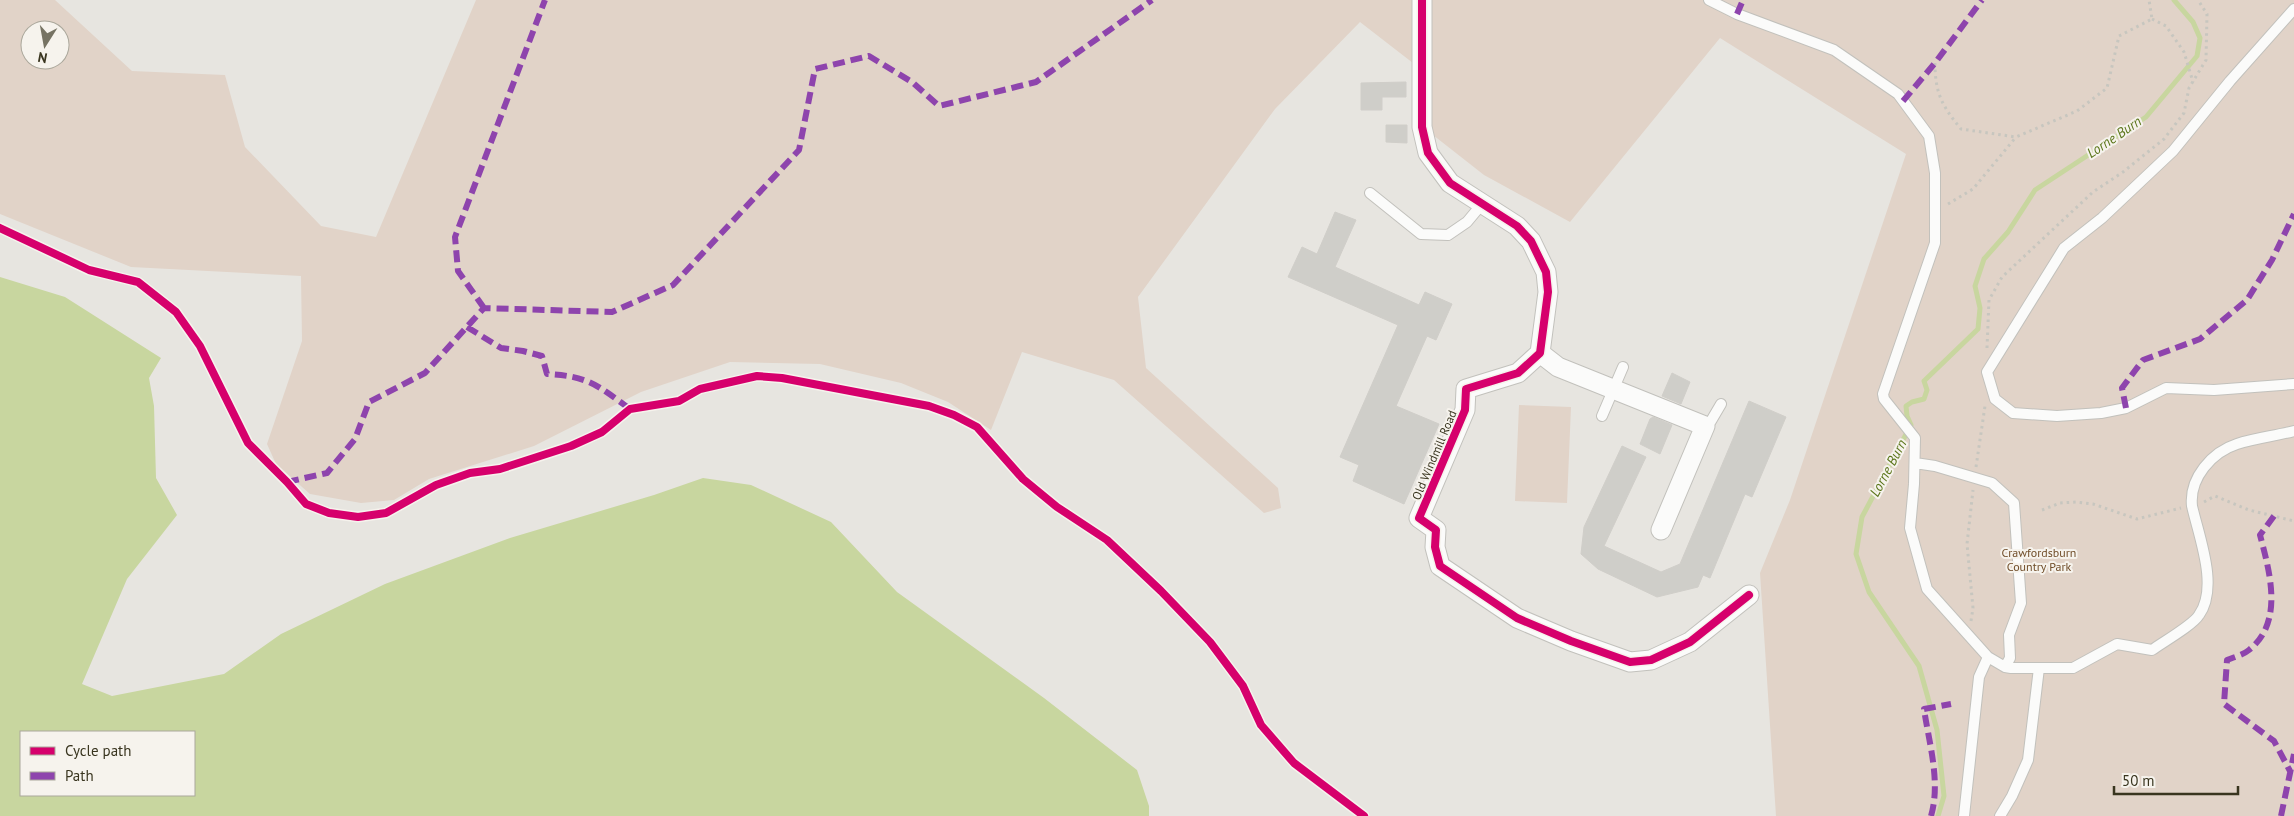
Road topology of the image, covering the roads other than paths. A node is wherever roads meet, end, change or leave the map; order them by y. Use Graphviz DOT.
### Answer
graph roads {
  1 [pos="1422,0"];
  2 [pos="1709,0"];
  3 [pos="2294,9"];
  4 [pos="1370,193"];
  5 [pos="1482,204"];
  6 [pos="1540,353"];
  7 [pos="1623,367"];
  8 [pos="2294,384"];
  9 [pos="1613,389"];
  10 [pos="1721,404"];
  11 [pos="1602,416"];
  12 [pos="1705,426"];
  13 [pos="2294,432"];
  14 [pos="1915,463"];
  15 [pos="1661,530"];
  16 [pos="1749,595"];
  17 [pos="1988,657"];
  18 [pos="2005,667"];
  19 [pos="2038,668"];
  20 [pos="1964,816"];
  21 [pos="2000,816"];
  1 -- 5 [label="street"];
  2 -- 14 [label="lane"];
  3 -- 8 [label="lane"];
  4 -- 5 [label="lane"];
  5 -- 6 [label="street"];
  6 -- 9 [label="street"];
  6 -- 16 [label="street, Old Windmill Road"];
  7 -- 9 [label="lane"];
  9 -- 11 [label="lane"];
  9 -- 12 [label="street"];
  10 -- 12 [label="lane"];
  12 -- 15 [label="street"];
  13 -- 19 [label="lane"];
  14 -- 17 [label="lane"];
  14 -- 18 [label="lane"];
  17 -- 18 [label="lane"];
  17 -- 20 [label="lane"];
  18 -- 19 [label="lane"];
  19 -- 21 [label="lane"];
}
